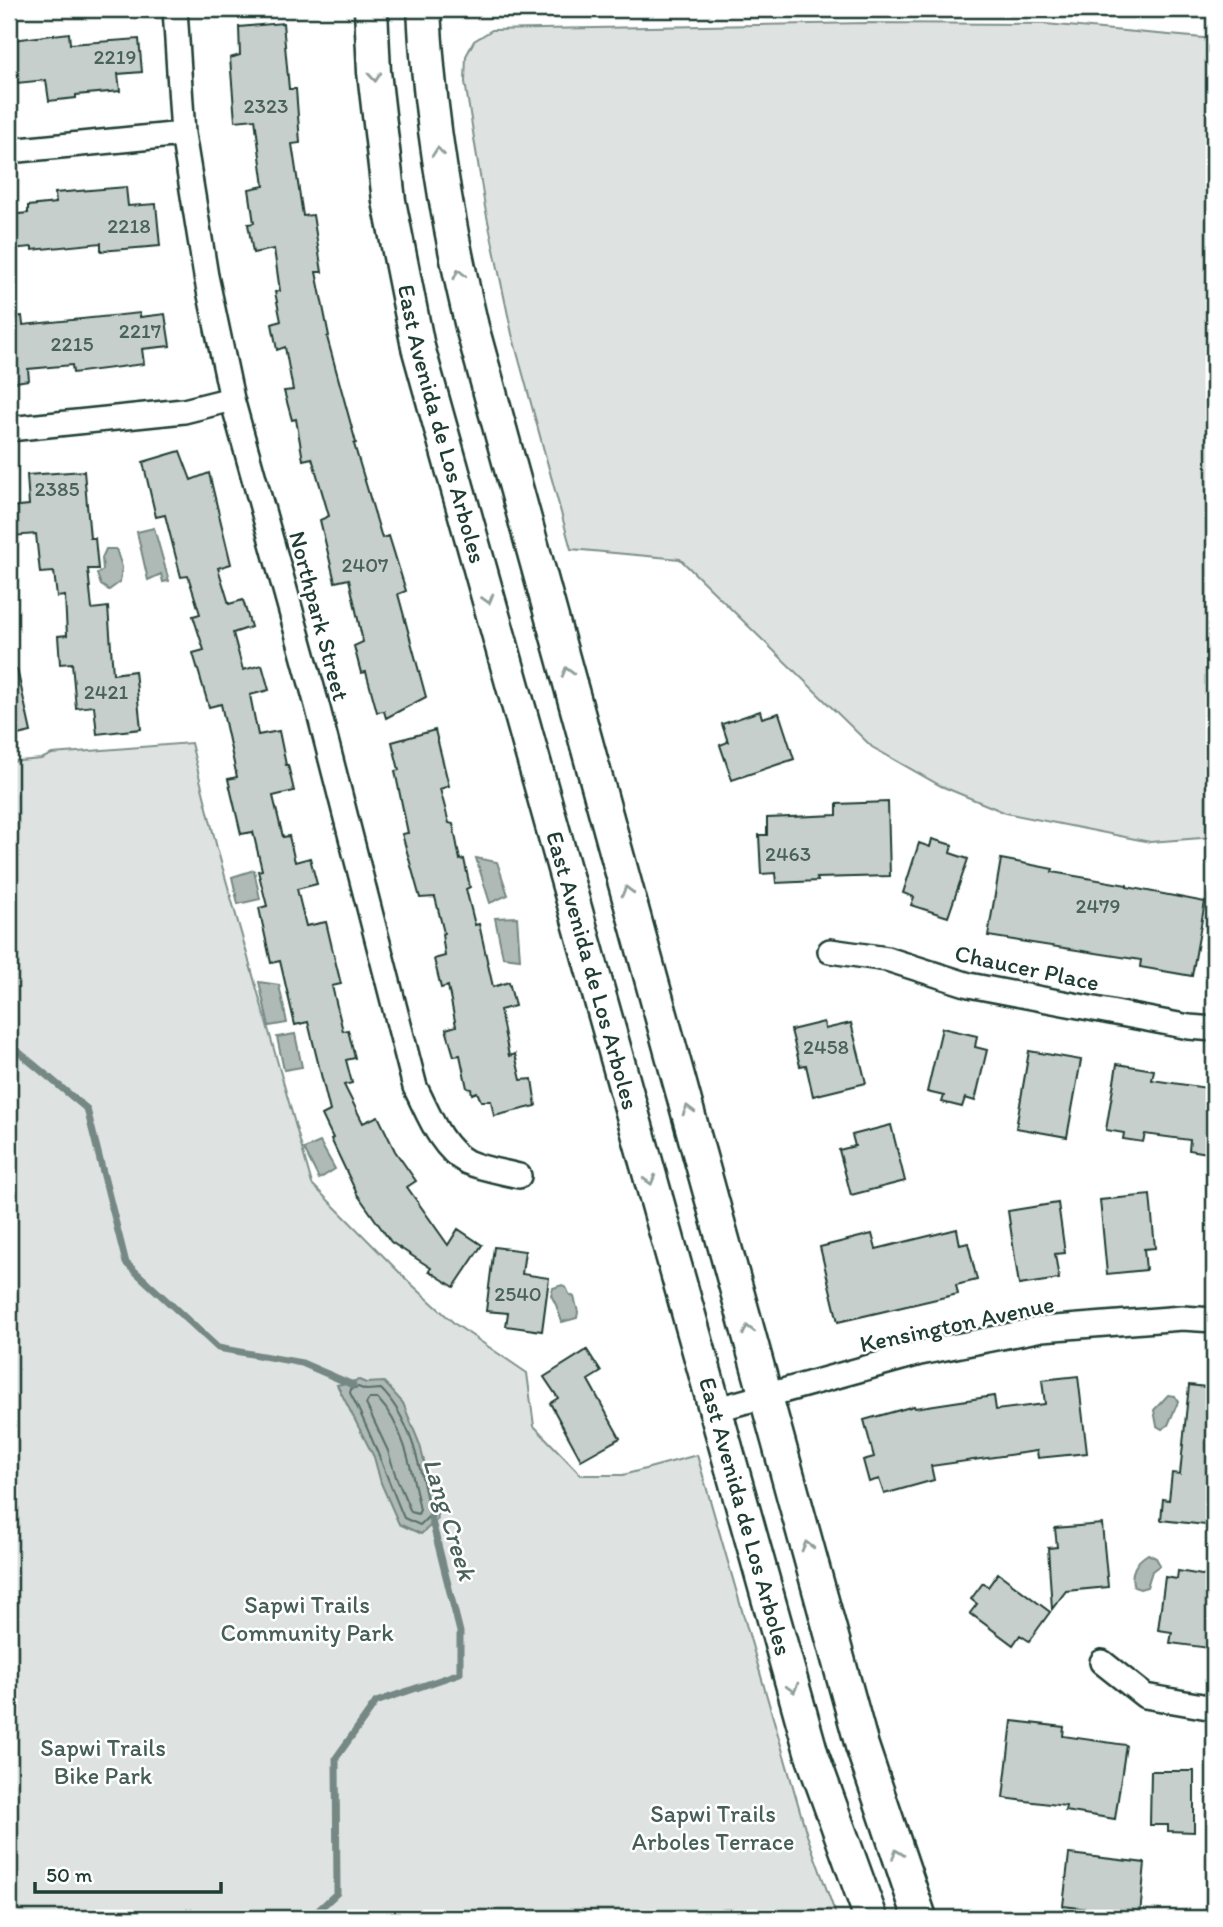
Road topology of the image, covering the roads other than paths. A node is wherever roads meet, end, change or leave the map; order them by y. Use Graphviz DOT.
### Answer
graph roads {
  1 [pos="175,9"];
  2 [pos="371,9"];
  3 [pos="424,9"];
  4 [pos="183,134"];
  5 [pos="9,151"];
  6 [pos="232,399"];
  7 [pos="9,429"];
  8 [pos="830,951"];
  9 [pos="1214,1029"];
  10 [pos="520,1177"];
  11 [pos="1214,1320"];
  12 [pos="766,1396"];
  13 [pos="714,1410"];
  14 [pos="1102,1662"];
  15 [pos="1214,1708"];
  16 [pos="871,1918"];
  17 [pos="920,1918"];
  1 -- 4 [label="street, Northpark Street"];
  2 -- 13 [label="main road, East Avenida de Los Arboles, one-way"];
  12 -- 3 [label="main road, East Avenida de Los Arboles, one-way"];
  4 -- 5 [label="street"];
  4 -- 6 [label="street, Northpark Street"];
  6 -- 7 [label="street"];
  6 -- 10 [label="street, Northpark Street"];
  8 -- 9 [label="street, Chaucer Place"];
  11 -- 12 [label="street, Kensington Avenue"];
  12 -- 13 [label="street, Kensington Avenue"];
  17 -- 12 [label="main road, East Avenida de Los Arboles, one-way"];
  13 -- 16 [label="main road, East Avenida de Los Arboles, one-way"];
  14 -- 15 [label="street"];
}
